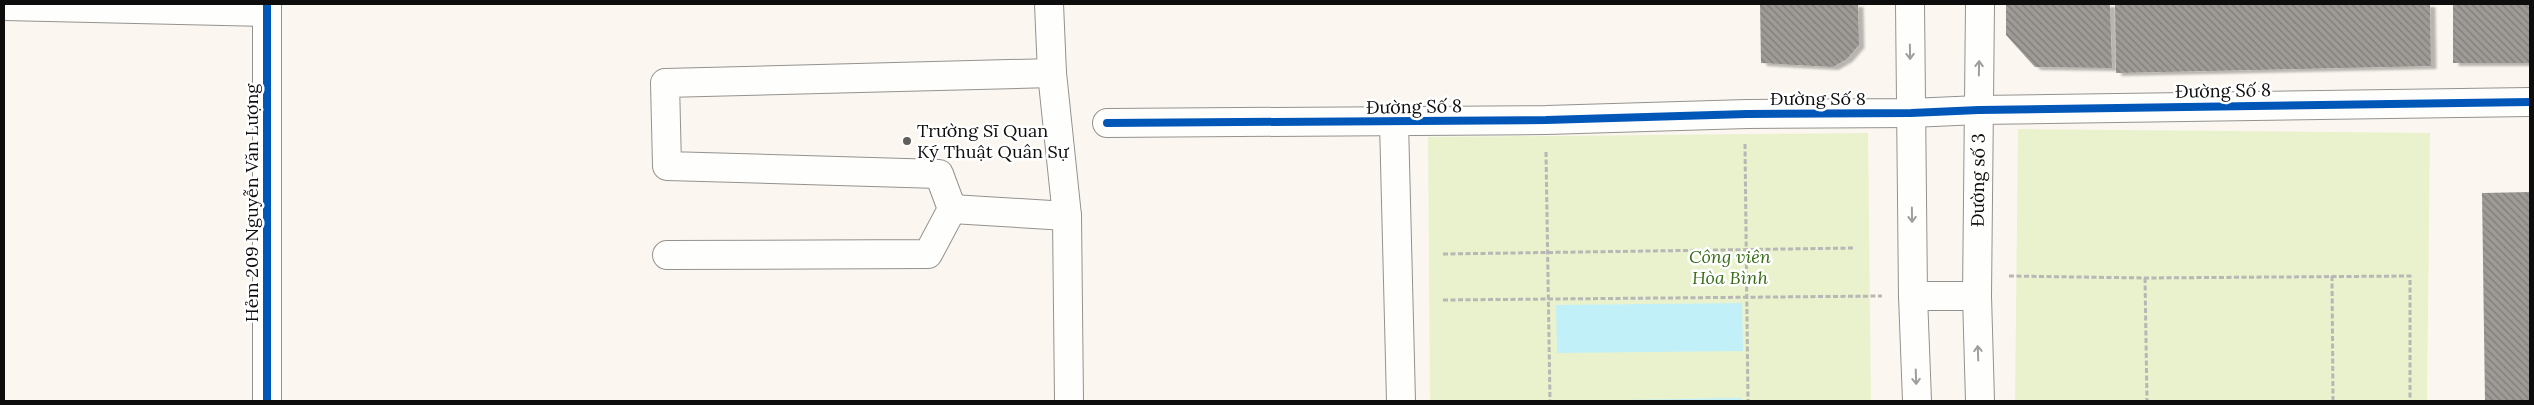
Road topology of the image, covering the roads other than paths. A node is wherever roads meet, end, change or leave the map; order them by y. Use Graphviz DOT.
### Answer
graph roads {
  1 [pos="1049,4"];
  2 [pos="1910,4"];
  3 [pos="1980,4"];
  4 [pos="4,6"];
  5 [pos="267,8"];
  6 [pos="1052,73"];
  7 [pos="2530,102"];
  8 [pos="1979,110"];
  9 [pos="1911,113"];
  10 [pos="1394,122"];
  11 [pos="1107,123"];
  12 [pos="952,209"];
  13 [pos="1067,216"];
  14 [pos="667,255"];
  15 [pos="1977,286"];
  16 [pos="1913,296"];
  17 [pos="268,401"];
  18 [pos="1069,401"];
  19 [pos="1401,401"];
  20 [pos="1917,401"];
  21 [pos="1980,401"];
  1 -- 6 [label="street"];
  2 -- 9 [label="street, one-way"];
  8 -- 3 [label="street, Đường số 3, one-way"];
  4 -- 5 [label="street"];
  5 -- 17 [label="street, Hẻm 209 Nguyễn Văn Lượng"];
  6 -- 12 [label="street"];
  6 -- 13 [label="street"];
  7 -- 8 [label="street, Đường Số 8"];
  8 -- 9 [label="street, Đường Số 8"];
  8 -- 15 [label="street, Đường số 3"];
  9 -- 10 [label="street, Đường Số 8"];
  9 -- 16 [label="street, one-way"];
  10 -- 11 [label="street, Đường Số 8"];
  10 -- 19 [label="street"];
  12 -- 13 [label="street"];
  12 -- 14 [label="street"];
  13 -- 18 [label="street"];
  15 -- 16 [label="street"];
  21 -- 15 [label="street, Đường số 3, one-way"];
  16 -- 20 [label="street, one-way"];
}
